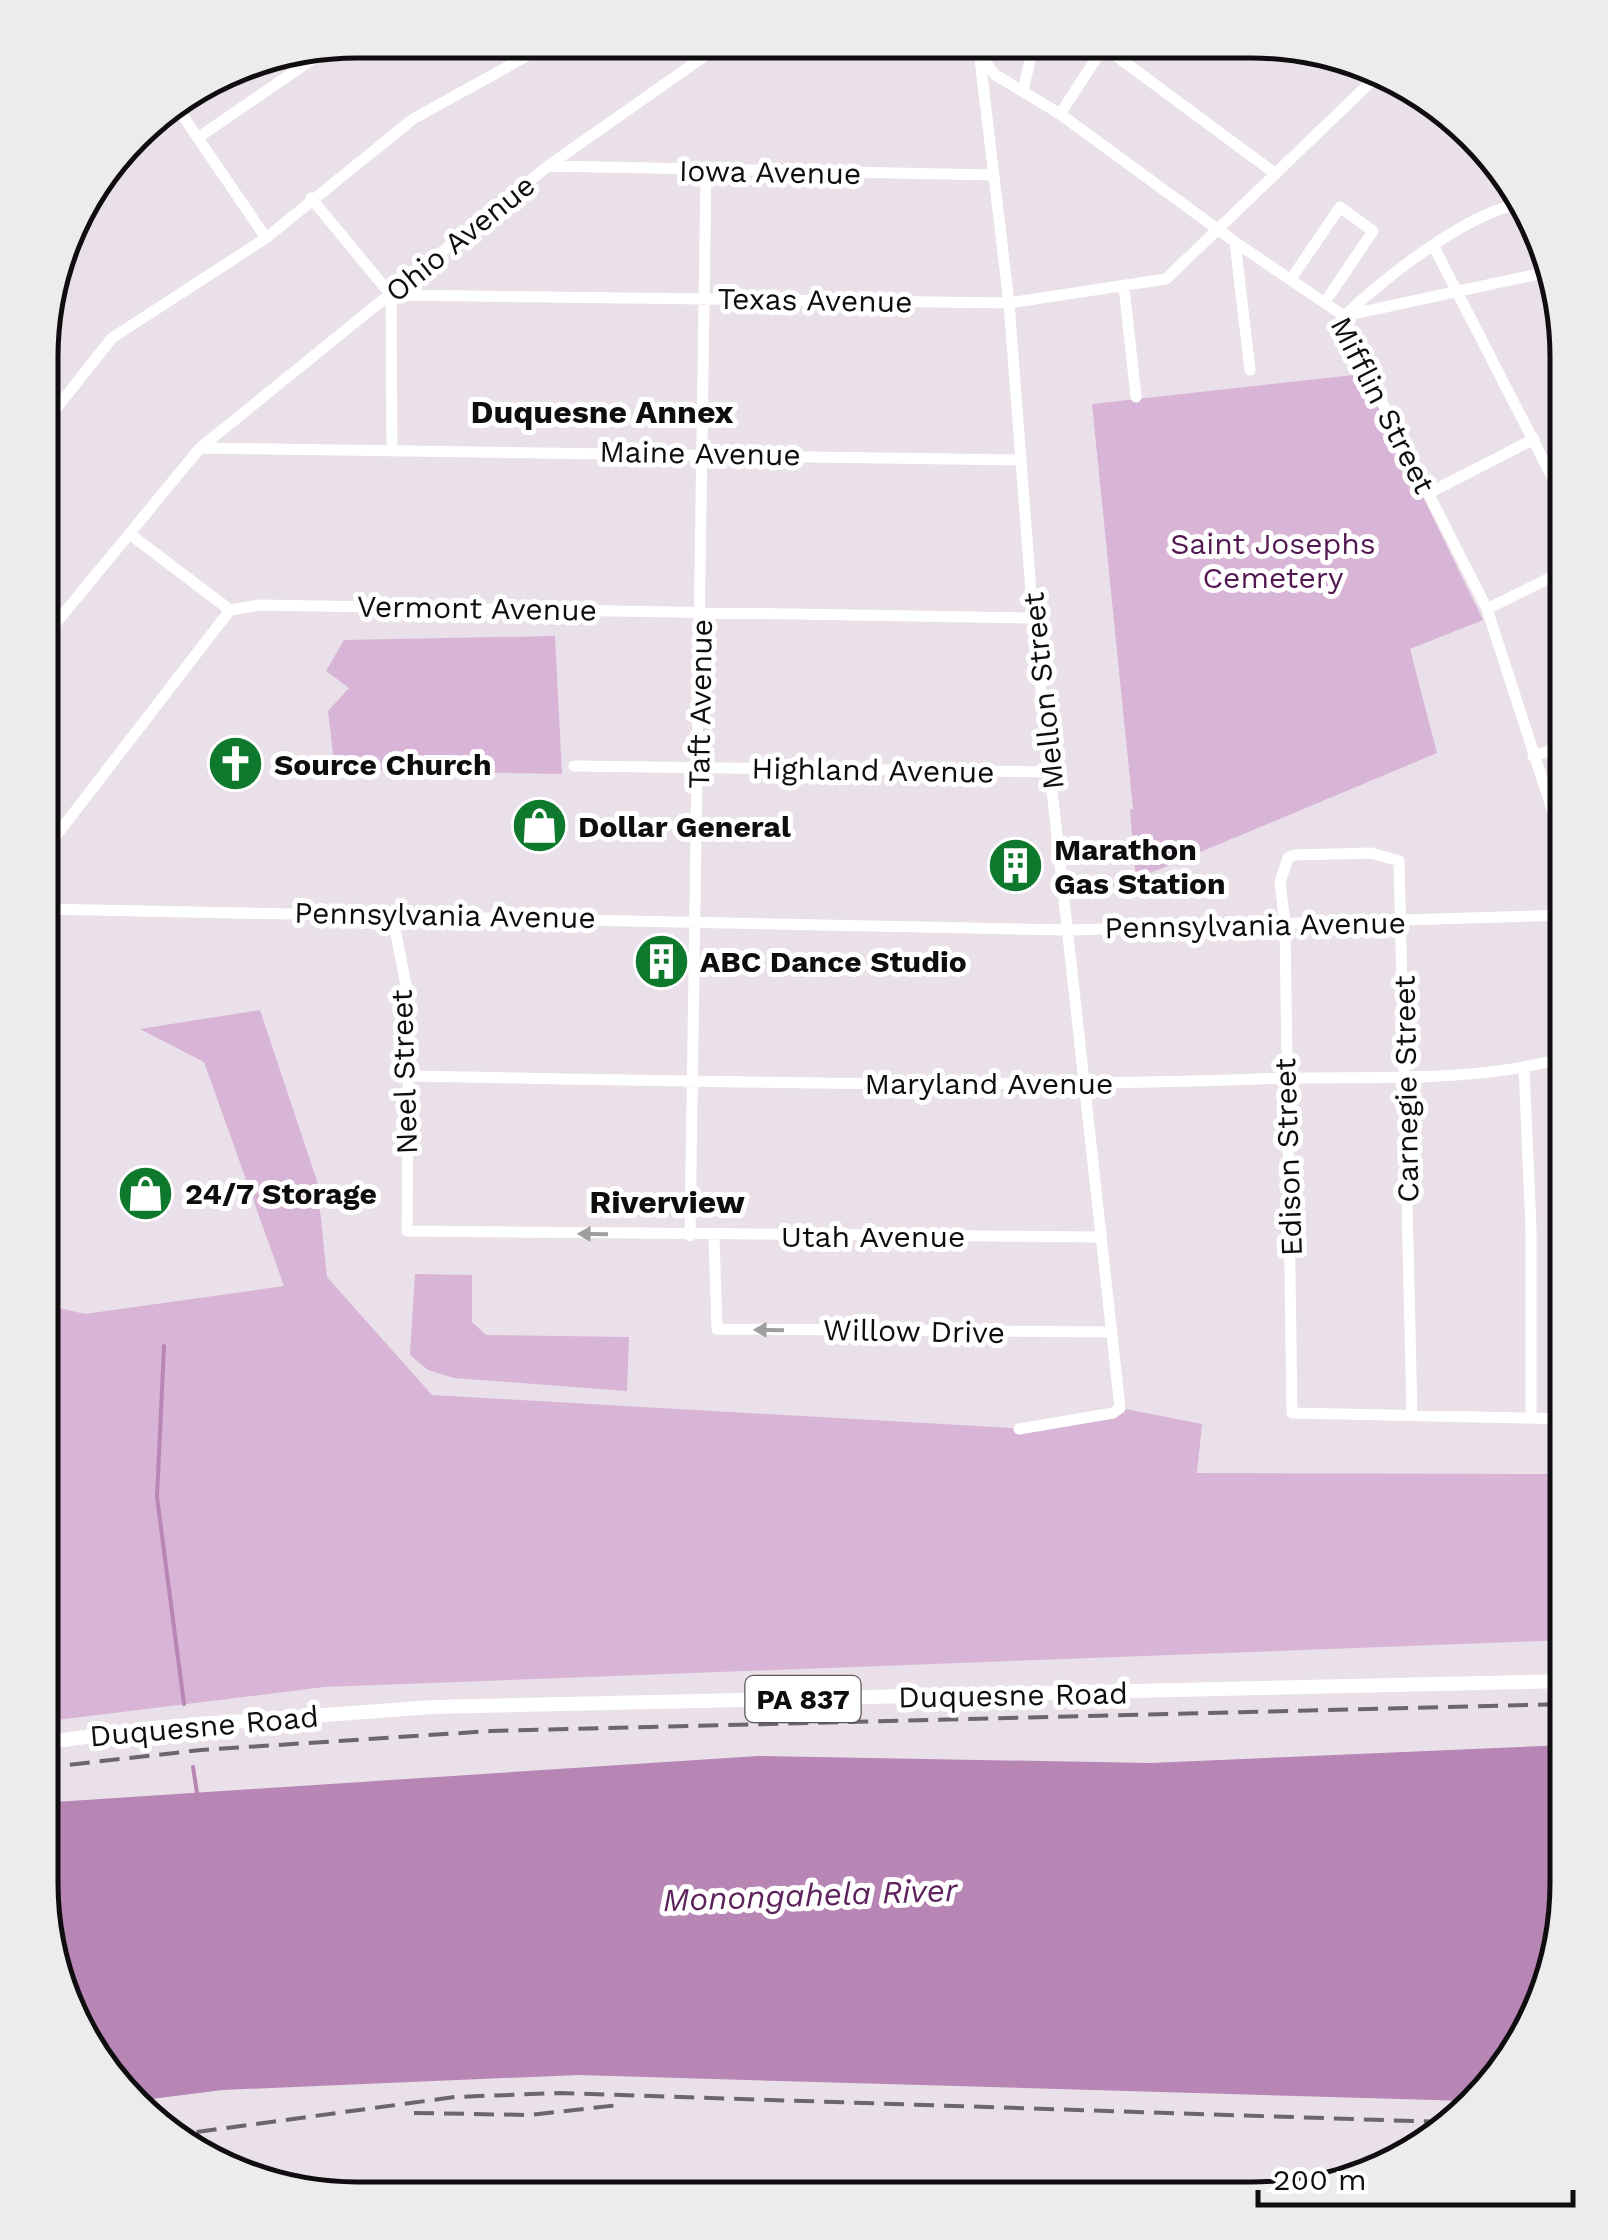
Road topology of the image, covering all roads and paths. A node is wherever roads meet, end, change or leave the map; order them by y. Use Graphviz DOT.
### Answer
graph roads {
  1 [pos="522,58"];
  2 [pos="695,58"];
  3 [pos="980,58"];
  4 [pos="986,58"];
  5 [pos="1030,58"];
  6 [pos="1097,58"];
  7 [pos="1122,58"];
  8 [pos="309,62"];
  9 [pos="1371,82"];
  10 [pos="1022,91"];
  11 [pos="182,114"];
  12 [pos="1060,114"];
  13 [pos="199,137"];
  14 [pos="548,166"];
  15 [pos="706,172"];
  16 [pos="993,174"];
  17 [pos="1276,174"];
  18 [pos="311,198"];
  19 [pos="1509,205"];
  20 [pos="1217,230"];
  21 [pos="266,238"];
  22 [pos="1235,242"];
  23 [pos="1434,247"];
  24 [pos="1538,274"];
  25 [pos="1291,279"];
  26 [pos="1124,287"];
  27 [pos="1458,288"];
  28 [pos="391,294"];
  29 [pos="706,299"];
  30 [pos="1325,302"];
  31 [pos="1009,303"];
  32 [pos="1344,316"];
  33 [pos="1250,370"];
  34 [pos="1136,396"];
  35 [pos="57,406"];
  36 [pos="1534,439"];
  37 [pos="200,448"];
  38 [pos="392,448"];
  39 [pos="702,452"];
  40 [pos="1021,460"];
  41 [pos="1550,471"];
  42 [pos="1429,492"];
  43 [pos="131,535"];
  44 [pos="1550,578"];
  45 [pos="1486,608"];
  46 [pos="230,610"];
  47 [pos="701,612"];
  48 [pos="1033,618"];
  49 [pos="57,622"];
  50 [pos="1550,751"];
  51 [pos="1533,756"];
  52 [pos="574,766"];
  53 [pos="699,767"];
  54 [pos="1052,772"];
  55 [pos="1550,806"];
  56 [pos="57,835"];
  57 [pos="1282,901"];
  58 [pos="57,908"];
  59 [pos="392,913"];
  60 [pos="1550,916"];
  61 [pos="695,922"];
  62 [pos="1403,922"];
  63 [pos="1285,925"];
  64 [pos="1069,930"];
  65 [pos="1550,1063"];
  66 [pos="1524,1070"];
  67 [pos="408,1076"];
  68 [pos="1405,1077"];
  69 [pos="1284,1078"];
  70 [pos="694,1081"];
  71 [pos="1082,1085"];
  72 [pos="407,1231"];
  73 [pos="690,1236"];
  74 [pos="714,1236"];
  75 [pos="1098,1237"];
  76 [pos="1112,1332"];
  77 [pos="1412,1415"];
  78 [pos="1532,1418"];
  79 [pos="1550,1418"];
  80 [pos="1019,1429"];
  81 [pos="1550,1681"];
  82 [pos="57,1741"];
  1 -- 18 [label="street"];
  2 -- 14 [label="street, Ohio Avenue"];
  3 -- 16 [label="street, Mellon Street"];
  4 -- 10 [label="street, Mifflin Street"];
  5 -- 10 [label="street"];
  6 -- 12 [label="street"];
  7 -- 17 [label="street"];
  8 -- 13 [label="street"];
  9 -- 17 [label="street, Texas Avenue"];
  10 -- 12 [label="street, Mifflin Street"];
  11 -- 13 [label="street"];
  12 -- 20 [label="street, Mifflin Street"];
  13 -- 21 [label="street"];
  14 -- 15 [label="street, Iowa Avenue"];
  14 -- 28 [label="street, Ohio Avenue"];
  15 -- 16 [label="street, Iowa Avenue"];
  15 -- 29 [label="street, Taft Avenue"];
  16 -- 31 [label="street, Mellon Street"];
  17 -- 20 [label="street, Texas Avenue"];
  18 -- 21 [label="street"];
  18 -- 28 [label="street"];
  19 -- 23 [label="street"];
  20 -- 22 [label="street, Mifflin Street"];
  20 -- 26 [label="street, Texas Avenue"];
  21 -- 35 [label="street"];
  22 -- 25 [label="street, Mifflin Street"];
  22 -- 33 [label="street"];
  23 -- 27 [label="street"];
  23 -- 32 [label="street"];
  24 -- 27 [label="street"];
  25 -- 30 [label="street, Mifflin Street"];
  25 -- 30 [label="street"];
  26 -- 31 [label="street, Texas Avenue"];
  26 -- 34 [label="street"];
  27 -- 32 [label="street"];
  27 -- 36 [label="street"];
  28 -- 29 [label="street, Texas Avenue"];
  28 -- 37 [label="street, Ohio Avenue"];
  28 -- 38 [label="street"];
  29 -- 31 [label="street, Texas Avenue"];
  29 -- 39 [label="street, Taft Avenue"];
  30 -- 32 [label="street, Mifflin Street"];
  31 -- 40 [label="street, Mellon Street"];
  32 -- 42 [label="street, Mifflin Street"];
  36 -- 41 [label="street"];
  36 -- 42 [label="street"];
  37 -- 38 [label="street, Maine Avenue"];
  37 -- 43 [label="street, Ohio Avenue"];
  38 -- 39 [label="street, Maine Avenue"];
  39 -- 40 [label="street, Maine Avenue"];
  39 -- 47 [label="street, Taft Avenue"];
  40 -- 48 [label="street, Mellon Street"];
  42 -- 45 [label="street, Mifflin Street"];
  43 -- 46 [label="street"];
  43 -- 49 [label="street, Ohio Avenue"];
  44 -- 45 [label="street"];
  45 -- 51 [label="street, Mifflin Street"];
  46 -- 47 [label="street, Vermont Avenue"];
  46 -- 56 [label="street"];
  47 -- 48 [label="street, Vermont Avenue"];
  47 -- 53 [label="street, Taft Avenue"];
  48 -- 54 [label="street, Mellon Street"];
  50 -- 51 [label="street"];
  51 -- 55 [label="street, Mifflin Street"];
  52 -- 53 [label="street, Highland Avenue"];
  53 -- 54 [label="street, Highland Avenue"];
  53 -- 61 [label="street, Taft Avenue"];
  54 -- 64 [label="street, Mellon Street"];
  57 -- 62 [label="street, Carnegie Street"];
  57 -- 63 [label="street, Edison Street"];
  58 -- 59 [label="street, Pennsylvania Avenue"];
  59 -- 61 [label="street, Pennsylvania Avenue"];
  59 -- 67 [label="street, Neel Street"];
  60 -- 62 [label="street, Pennsylvania Avenue"];
  61 -- 64 [label="street, Pennsylvania Avenue"];
  61 -- 70 [label="street, Taft Avenue"];
  62 -- 63 [label="street, Pennsylvania Avenue"];
  62 -- 68 [label="street, Carnegie Street"];
  63 -- 64 [label="street, Pennsylvania Avenue"];
  63 -- 69 [label="street, Edison Street"];
  64 -- 71 [label="street, Mellon Street"];
  65 -- 66 [label="street, Maryland Avenue"];
  66 -- 68 [label="street, Maryland Avenue"];
  66 -- 78 [label="street"];
  67 -- 70 [label="street, Maryland Avenue"];
  67 -- 72 [label="street, Neel Street"];
  68 -- 69 [label="street, Maryland Avenue"];
  68 -- 77 [label="street, Carnegie Street"];
  69 -- 71 [label="street, Maryland Avenue"];
  69 -- 77 [label="street, Edison Street"];
  70 -- 71 [label="street, Maryland Avenue"];
  70 -- 73 [label="street, Taft Avenue"];
  71 -- 75 [label="street, Mellon Street"];
  73 -- 72 [label="street, Utah Avenue, one-way"];
  73 -- 74 [label="street, Utah Avenue"];
  74 -- 75 [label="street, Utah Avenue"];
  76 -- 74 [label="street, Willow Drive, one-way"];
  75 -- 76 [label="street, Mellon Street"];
  76 -- 80 [label="street, Mellon Street"];
  77 -- 78 [label="street"];
  78 -- 79 [label="street"];
  81 -- 82 [label="main road, Duquesne Road / PA 837"];
}
